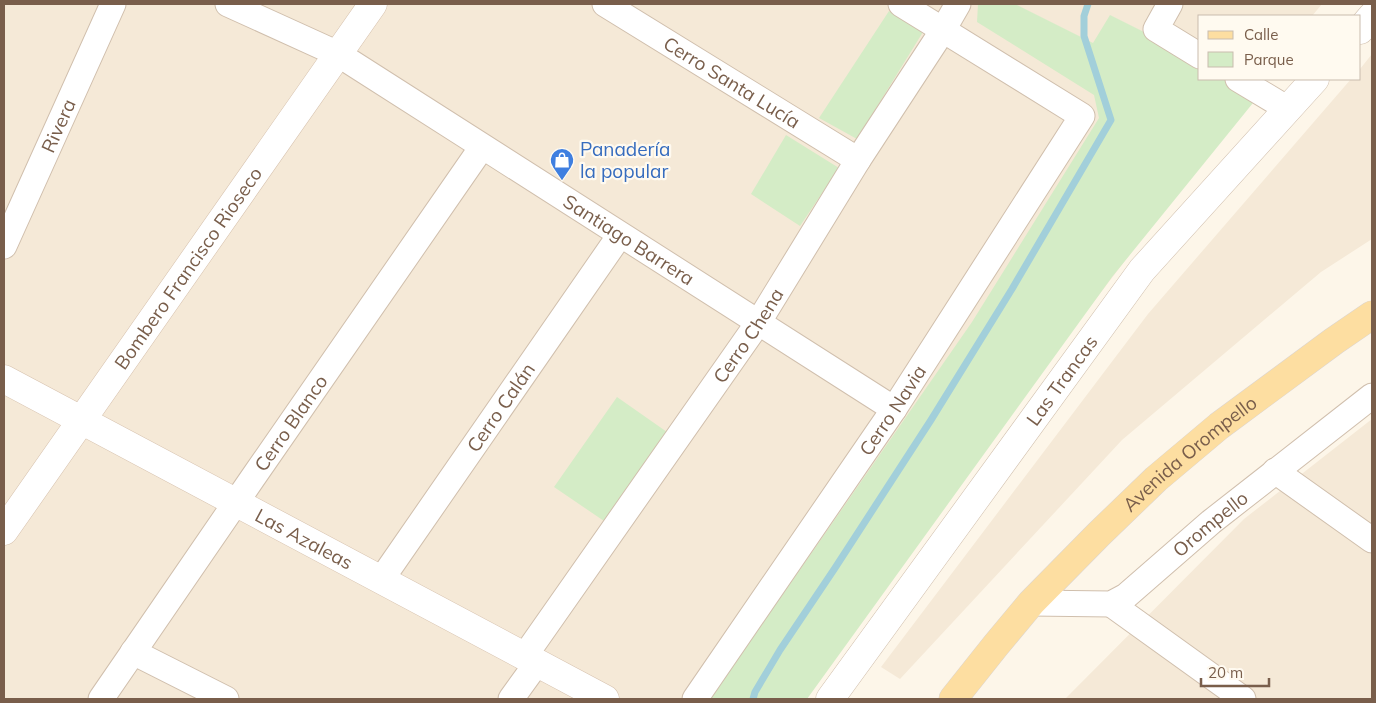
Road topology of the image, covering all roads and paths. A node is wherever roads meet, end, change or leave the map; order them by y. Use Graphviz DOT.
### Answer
graph roads {
  1 [pos="113,4"];
  2 [pos="228,4"];
  3 [pos="373,4"];
  4 [pos="606,4"];
  5 [pos="901,4"];
  6 [pos="958,4"];
  7 [pos="1170,4"];
  8 [pos="1372,16"];
  9 [pos="1361,29"];
  10 [pos="942,30"];
  11 [pos="338,54"];
  12 [pos="1198,55"];
  13 [pos="1240,80"];
  14 [pos="1314,80"];
  15 [pos="1288,108"];
  16 [pos="482,147"];
  17 [pos="858,160"];
  18 [pos="620,235"];
  19 [pos="4,246"];
  20 [pos="1372,315"];
  21 [pos="758,323"];
  22 [pos="4,379"];
  23 [pos="1372,396"];
  24 [pos="894,410"];
  25 [pos="81,420"];
  26 [pos="1275,471"];
  27 [pos="235,503"];
  28 [pos="4,531"];
  29 [pos="1372,540"];
  30 [pos="381,580"];
  31 [pos="1111,604"];
  32 [pos="1028,607"];
  33 [pos="133,652"];
  34 [pos="530,660"];
  35 [pos="100,699"];
  36 [pos="226,699"];
  37 [pos="511,699"];
  38 [pos="605,699"];
  39 [pos="695,699"];
  40 [pos="830,699"];
  41 [pos="932,699"];
  42 [pos="953,699"];
  43 [pos="1243,699"];
  1 -- 19 [label="street, Rivera"];
  2 -- 11 [label="street, Santiago Barrera"];
  3 -- 11 [label="main road, Bombero Francisco Rioseco"];
  4 -- 17 [label="street, Cerro Santa Lucía"];
  5 -- 10 [label="street"];
  6 -- 10 [label="street, Cerro Chena"];
  7 -- 12 [label="street"];
  8 -- 9 [label="main road"];
  10 -- 17 [label="street, Cerro Chena"];
  10 -- 24 [label="street, Cerro Navia"];
  11 -- 16 [label="street, Santiago Barrera"];
  11 -- 25 [label="main road, Bombero Francisco Rioseco"];
  13 -- 15 [label="street"];
  14 -- 15 [label="main road, Las Trancas"];
  15 -- 40 [label="main road, Las Trancas"];
  16 -- 18 [label="street, Santiago Barrera"];
  16 -- 27 [label="street, Cerro Blanco"];
  17 -- 21 [label="street, Cerro Chena"];
  18 -- 21 [label="street, Santiago Barrera"];
  18 -- 30 [label="street, Cerro Calán"];
  20 -- 32 [label="main road, Avenida Orompello"];
  21 -- 24 [label="street, Santiago Barrera"];
  21 -- 34 [label="street, Cerro Chena"];
  22 -- 25 [label="main road, Las Azaleas"];
  23 -- 26 [label="street, Orompello"];
  24 -- 39 [label="street, Cerro Navia"];
  25 -- 27 [label="main road, Las Azaleas"];
  25 -- 28 [label="main road, Bombero Francisco Rioseco"];
  26 -- 29 [label="street"];
  26 -- 31 [label="street, Orompello"];
  27 -- 30 [label="main road, Las Azaleas"];
  27 -- 33 [label="street, Cerro Blanco"];
  30 -- 34 [label="main road, Las Azaleas"];
  31 -- 32 [label="street"];
  31 -- 43 [label="street"];
  32 -- 41 [label="main road, Avenida Orompello"];
  32 -- 42 [label="main road, Avenida Orompello"];
  33 -- 35 [label="street, Cerro Blanco"];
  33 -- 36 [label="street"];
  34 -- 37 [label="street, Cerro Chena"];
  34 -- 38 [label="main road, Las Azaleas"];
}
